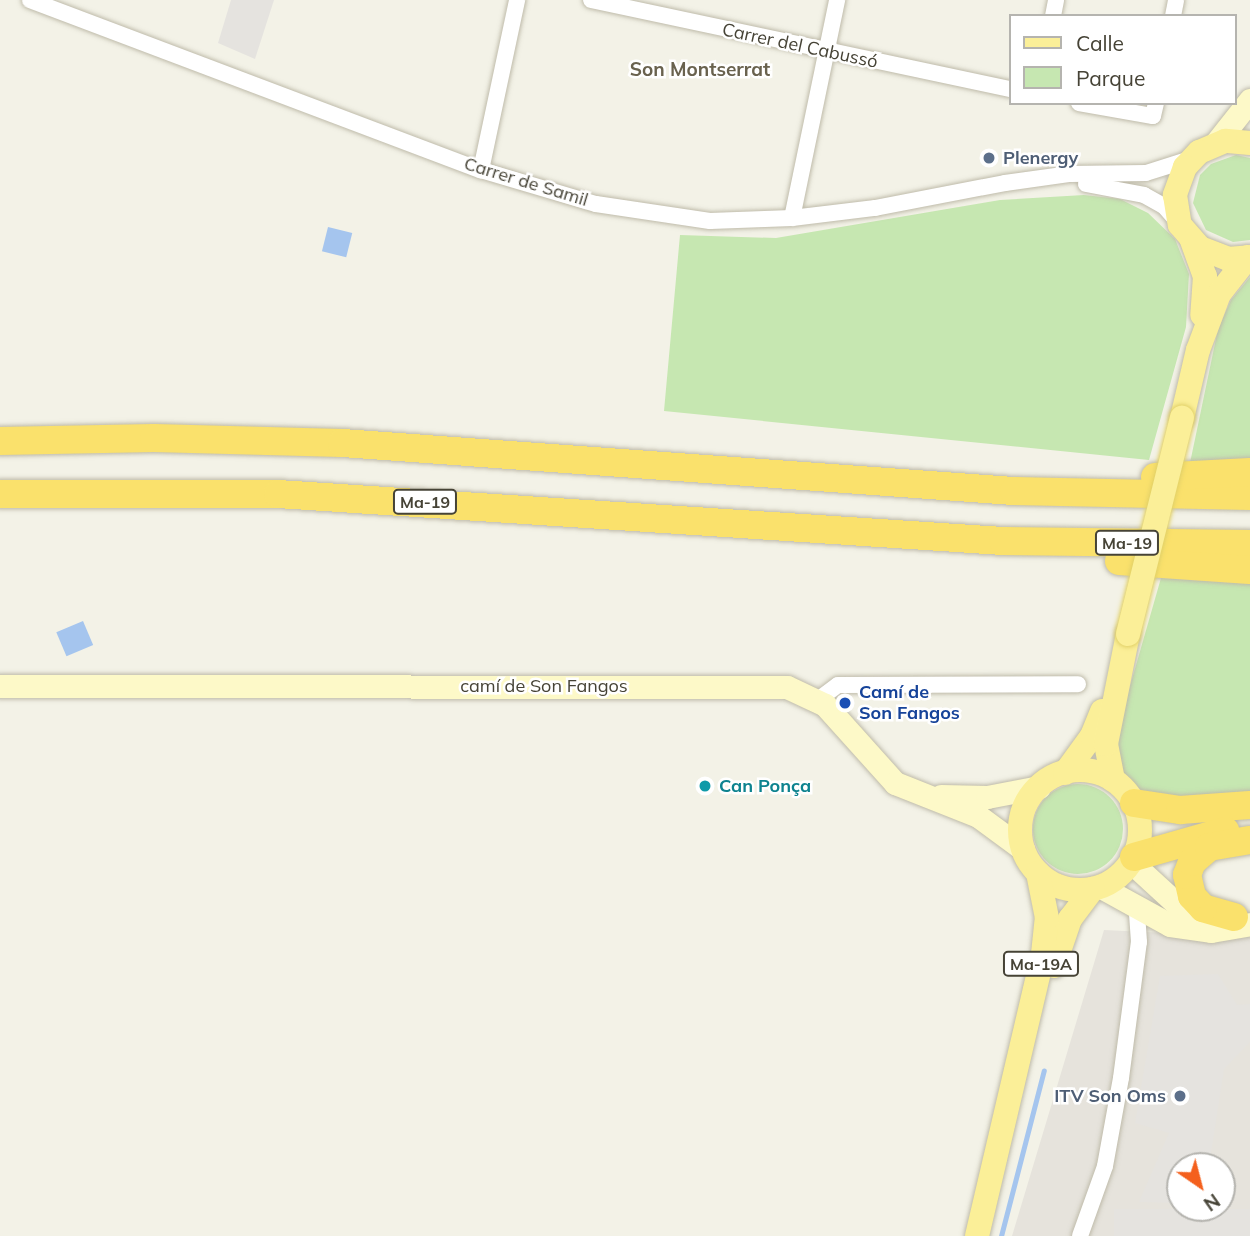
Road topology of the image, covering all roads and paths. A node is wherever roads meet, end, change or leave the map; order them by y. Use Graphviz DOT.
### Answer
graph roads {
  1 [pos="30,0"];
  2 [pos="517,0"];
  3 [pos="591,0"];
  4 [pos="836,0"];
  5 [pos="825,53"];
  6 [pos="1009,89"];
  7 [pos="1250,100"];
  8 [pos="1100,105"];
  9 [pos="1154,110"];
  10 [pos="1216,143"];
  11 [pos="1250,143"];
  12 [pos="1192,158"];
  13 [pos="481,170"];
  14 [pos="1046,179"];
  15 [pos="792,218"];
  16 [pos="1186,233"];
  17 [pos="1249,257"];
  18 [pos="1198,351"];
  19 [pos="0,440"];
  20 [pos="1250,472"];
  21 [pos="1014,491"];
  22 [pos="0,494"];
  23 [pos="1250,496"];
  24 [pos="1003,541"];
  25 [pos="1250,544"];
  26 [pos="1250,570"];
  27 [pos="1115,682"];
  28 [pos="1078,684"];
  29 [pos="0,686"];
  30 [pos="818,700"];
  31 [pos="1065,773"];
  32 [pos="1113,780"];
  33 [pos="1039,787"];
  34 [pos="920,796"];
  35 [pos="1134,803"];
  36 [pos="1250,805"];
  37 [pos="1250,829"];
  38 [pos="1250,840"];
  39 [pos="1023,849"];
  40 [pos="1132,859"];
  41 [pos="1038,873"];
  42 [pos="1097,888"];
  43 [pos="1137,910"];
  44 [pos="1245,918"];
  45 [pos="1022,1056"];
  46 [pos="977,1236"];
  47 [pos="1080,1236"];
  1 -- 13 [label="street, Carrer de Samil"];
  2 -- 13 [label="street"];
  3 -- 5 [label="street, Carrer del Cabussó"];
  4 -- 5 [label="street"];
  5 -- 6 [label="street, Carrer del Cabussó"];
  5 -- 15 [label="street"];
  7 -- 10 [label="street"];
  8 -- 9 [label="street"];
  10 -- 11 [label="main road"];
  10 -- 12 [label="main road"];
  12 -- 14 [label="street, Carrer de Samil"];
  12 -- 16 [label="main road"];
  13 -- 15 [label="street, Carrer de Samil"];
  14 -- 15 [label="street, Carrer de Samil"];
  14 -- 16 [label="street, Carrer de Samil"];
  16 -- 17 [label="main road"];
  16 -- 18 [label="main road"];
  17 -- 18 [label="main road"];
  18 -- 27 [label="main road, bridge"];
  19 -- 21 [label="highway"];
  20 -- 21 [label="highway"];
  21 -- 23 [label="highway"];
  22 -- 24 [label="highway, Ma-19"];
  24 -- 25 [label="highway, Ma-19"];
  24 -- 26 [label="highway"];
  27 -- 31 [label="main road"];
  27 -- 32 [label="main road"];
  28 -- 30 [label="street"];
  29 -- 30 [label="street, camí de Son Fangos"];
  30 -- 34 [label="street"];
  31 -- 32 [label="main road"];
  31 -- 33 [label="main road"];
  32 -- 35 [label="main road"];
  33 -- 34 [label="street"];
  33 -- 39 [label="main road"];
  34 -- 39 [label="street"];
  35 -- 36 [label="highway"];
  35 -- 40 [label="main road"];
  37 -- 40 [label="highway"];
  38 -- 44 [label="highway"];
  39 -- 41 [label="main road"];
  40 -- 42 [label="main road"];
  40 -- 44 [label="street"];
  41 -- 42 [label="main road"];
  41 -- 45 [label="main road, Ma-19A"];
  42 -- 43 [label="street"];
  42 -- 45 [label="main road, Ma-19A"];
  43 -- 44 [label="street"];
  43 -- 47 [label="street"];
  45 -- 46 [label="main road, Ma-19A"];
}
